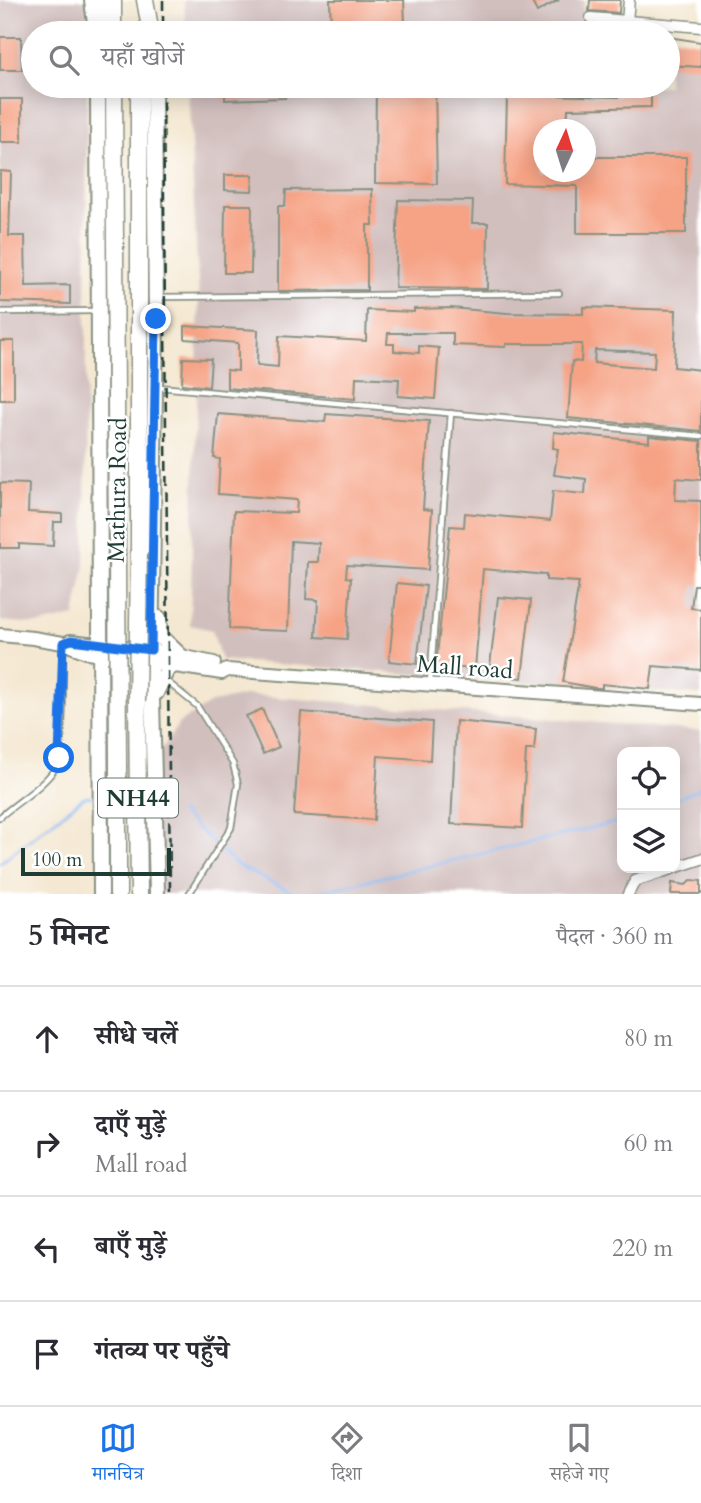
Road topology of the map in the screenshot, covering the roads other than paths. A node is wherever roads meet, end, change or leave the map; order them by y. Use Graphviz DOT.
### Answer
graph roads {
  1 [pos="92,0"];
  2 [pos="102,0"];
  3 [pos="113,0"];
  4 [pos="138,0"];
  5 [pos="145,0"];
  6 [pos="153,0"];
  7 [pos="629,0"];
  8 [pos="591,18"];
  9 [pos="95,21"];
  10 [pos="99,21"];
  11 [pos="113,21"];
  12 [pos="138,21"];
  13 [pos="149,21"];
  14 [pos="152,21"];
  15 [pos="627,21"];
  16 [pos="680,25"];
  17 [pos="701,27"];
  18 [pos="98,98"];
  19 [pos="114,98"];
  20 [pos="139,98"];
  21 [pos="154,98"];
  22 [pos="559,293"];
  23 [pos="155,297"];
  24 [pos="100,311"];
  25 [pos="0,312"];
  26 [pos="154,387"];
  27 [pos="100,401"];
  28 [pos="451,413"];
  29 [pos="701,436"];
  30 [pos="153,478"];
  31 [pos="152,560"];
  32 [pos="100,563"];
  33 [pos="0,635"];
  34 [pos="63,643"];
  35 [pos="96,648"];
  36 [pos="151,655"];
  37 [pos="179,661"];
  38 [pos="162,678"];
  39 [pos="430,686"];
  40 [pos="99,702"];
  41 [pos="701,704"];
  42 [pos="153,708"];
  43 [pos="0,817"];
  44 [pos="701,859"];
  45 [pos="101,894"];
  46 [pos="118,894"];
  47 [pos="139,894"];
  48 [pos="157,894"];
  49 [pos="189,894"];
  50 [pos="628,894"];
  1 -- 9 [label="main road"];
  2 -- 10 [label="highway"];
  3 -- 11 [label="highway"];
  4 -- 12 [label="highway"];
  5 -- 13 [label="highway"];
  6 -- 14 [label="main road"];
  7 -- 15 [label="street"];
  8 -- 15 [label="street"];
  16 -- 17 [label="street"];
  18 -- 24 [label="main road"];
  19 -- 46 [label="highway, Mathura Road / NH44, bridge"];
  20 -- 47 [label="highway, Mathura Road / NH44, bridge"];
  21 -- 23 [label="main road"];
  22 -- 23 [label="lane"];
  23 -- 26 [label="main road"];
  24 -- 25 [label="lane"];
  24 -- 27 [label="main road"];
  26 -- 28 [label="lane"];
  26 -- 30 [label="main road"];
  27 -- 32 [label="main road"];
  27 -- 35 [label="main road"];
  28 -- 29 [label="lane"];
  28 -- 39 [label="lane"];
  30 -- 31 [label="main road"];
  30 -- 37 [label="main road"];
  31 -- 32 [label="main road"];
  31 -- 36 [label="main road"];
  32 -- 35 [label="main road"];
  33 -- 34 [label="street, Mall road"];
  34 -- 35 [label="street, Mall road"];
  34 -- 43 [label="lane"];
  35 -- 36 [label="street, Mall road"];
  35 -- 40 [label="main road"];
  36 -- 37 [label="street, Mall road"];
  36 -- 42 [label="main road"];
  37 -- 38 [label="main road"];
  37 -- 39 [label="street, Mall road"];
  38 -- 42 [label="main road"];
  38 -- 49 [label="lane"];
  39 -- 41 [label="street, Mall road"];
  40 -- 42 [label="main road"];
  40 -- 45 [label="main road"];
  42 -- 48 [label="main road"];
  44 -- 50 [label="street"];
}
